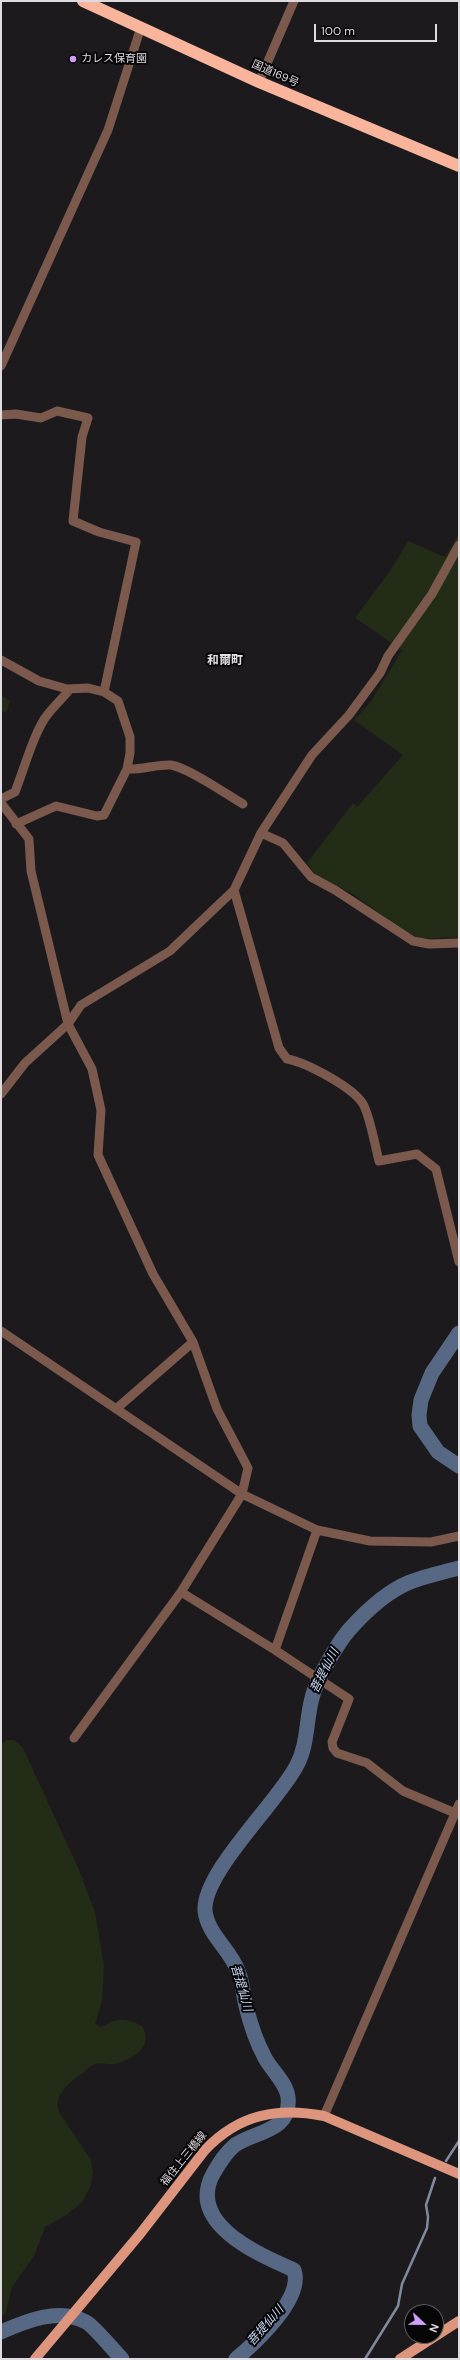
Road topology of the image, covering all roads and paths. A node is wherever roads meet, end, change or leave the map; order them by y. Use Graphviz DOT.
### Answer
graph roads {
  1 [pos="83,1"];
  2 [pos="294,1"];
  3 [pos="141,27"];
  4 [pos="259,82"];
  5 [pos="459,166"];
  6 [pos="1,366"];
  7 [pos="1,415"];
  8 [pos="459,545"];
  9 [pos="1,660"];
  10 [pos="70,689"];
  11 [pos="104,692"];
  12 [pos="127,769"];
  13 [pos="1,799"];
  14 [pos="1,803"];
  15 [pos="243,804"];
  16 [pos="16,824"];
  17 [pos="261,833"];
  18 [pos="234,890"];
  19 [pos="459,943"];
  20 [pos="68,1024"];
  21 [pos="1,1094"];
  22 [pos="459,1262"];
  23 [pos="1,1331"];
  24 [pos="192,1342"];
  25 [pos="116,1409"];
  26 [pos="242,1494"];
  27 [pos="317,1530"];
  28 [pos="459,1536"];
  29 [pos="181,1592"];
  30 [pos="275,1650"];
  31 [pos="74,1738"];
  32 [pos="457,1809"];
  33 [pos="324,2116"];
  34 [pos="459,2174"];
  35 [pos="459,2321"];
  36 [pos="35,2359"];
  37 [pos="400,2359"];
  1 -- 3 [label="highway, 国道169号"];
  2 -- 4 [label="street"];
  3 -- 4 [label="highway, 国道169号"];
  3 -- 6 [label="street"];
  4 -- 5 [label="highway, 国道169号"];
  7 -- 11 [label="street"];
  8 -- 17 [label="street"];
  9 -- 10 [label="street"];
  10 -- 11 [label="street"];
  10 -- 13 [label="street"];
  11 -- 12 [label="street"];
  12 -- 15 [label="street"];
  12 -- 16 [label="street"];
  14 -- 16 [label="street"];
  16 -- 20 [label="street"];
  17 -- 18 [label="street"];
  17 -- 19 [label="street"];
  18 -- 20 [label="street"];
  18 -- 22 [label="street"];
  20 -- 21 [label="street"];
  20 -- 24 [label="street"];
  23 -- 25 [label="street"];
  24 -- 25 [label="street"];
  24 -- 26 [label="street"];
  25 -- 26 [label="street"];
  26 -- 27 [label="street"];
  26 -- 29 [label="street"];
  27 -- 28 [label="street"];
  27 -- 30 [label="street"];
  29 -- 30 [label="street"];
  29 -- 31 [label="street"];
  30 -- 32 [label="street"];
  32 -- 33 [label="street"];
  33 -- 34 [label="main road, 福住上三橋線"];
  33 -- 36 [label="main road, 福住上三橋線"];
  35 -- 37 [label="main road"];
}
